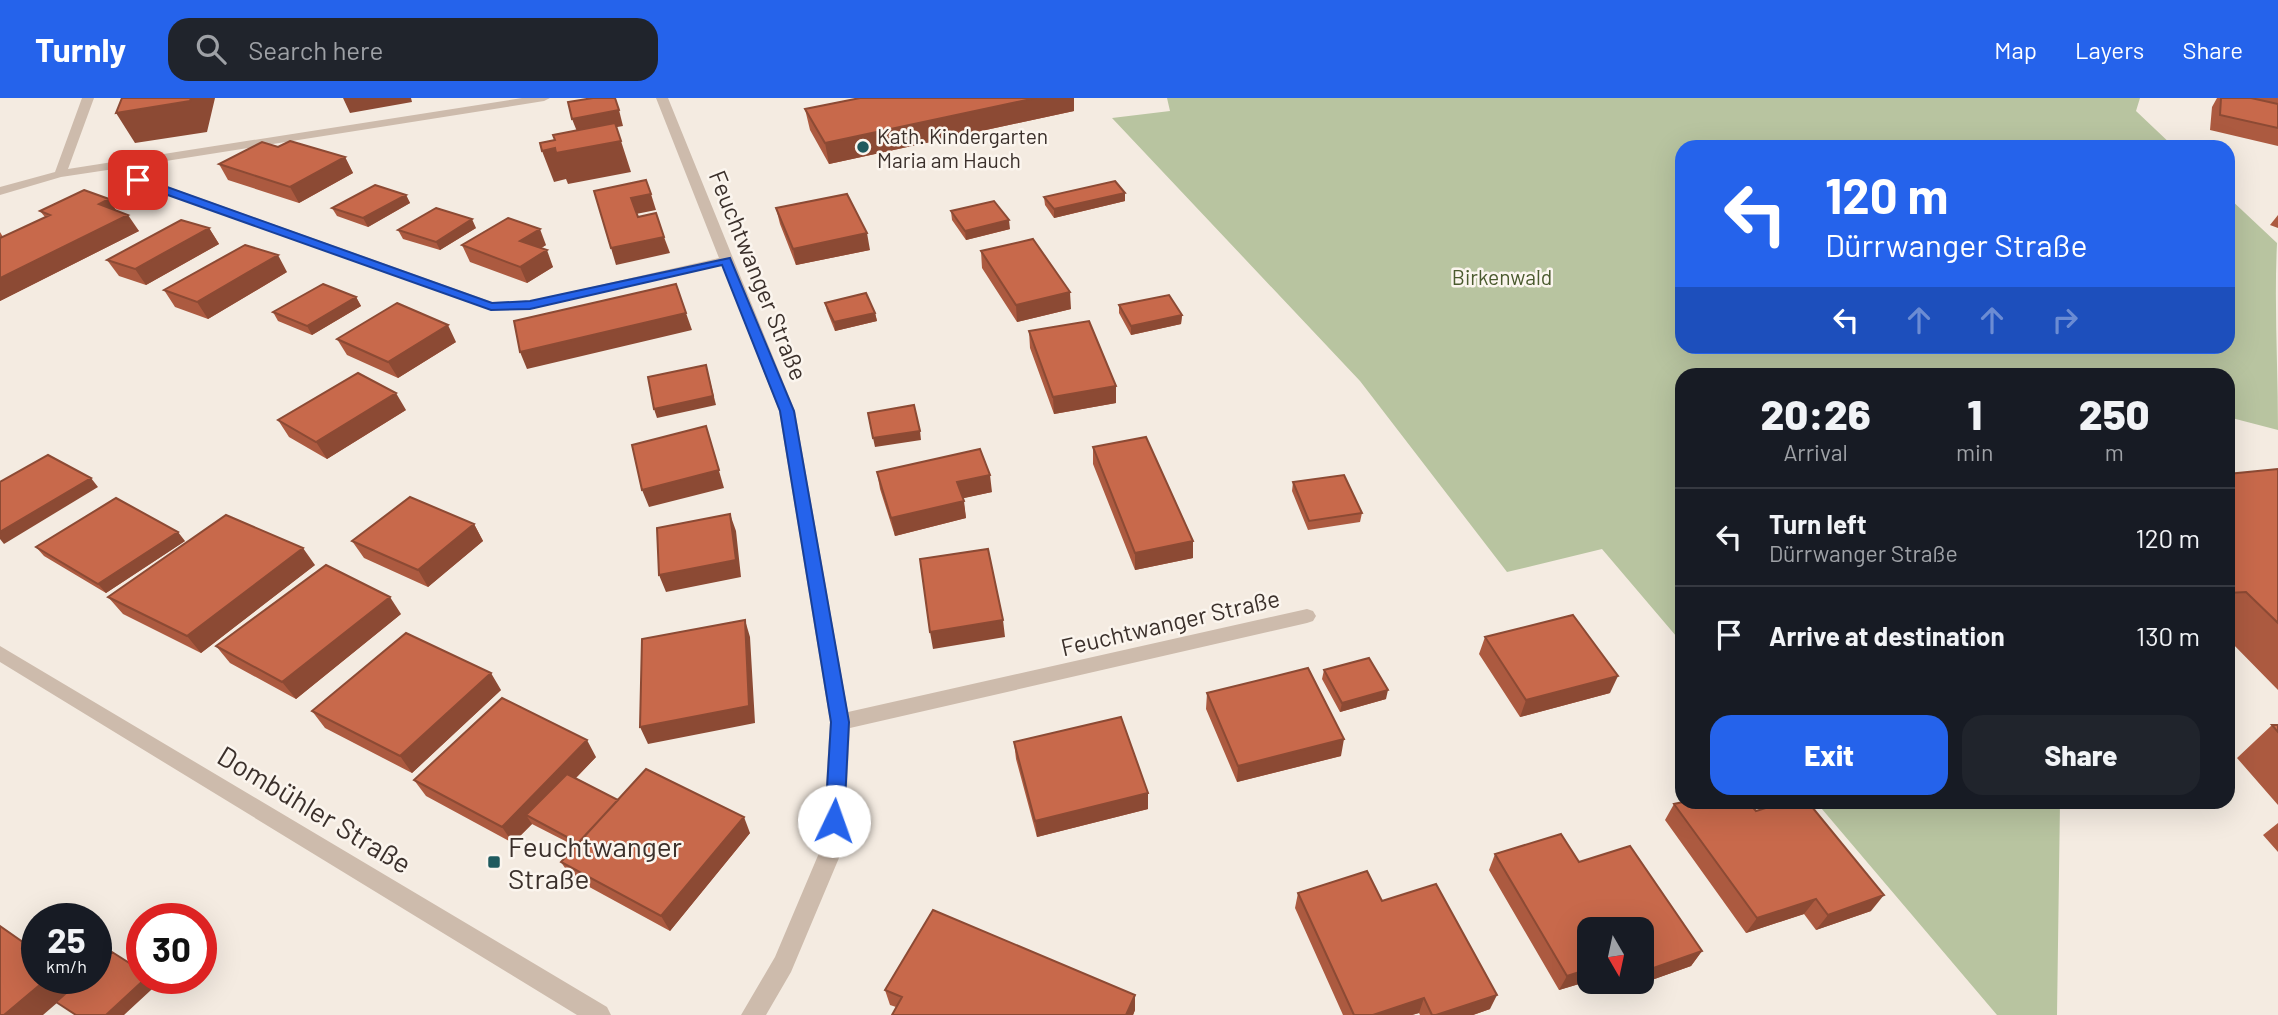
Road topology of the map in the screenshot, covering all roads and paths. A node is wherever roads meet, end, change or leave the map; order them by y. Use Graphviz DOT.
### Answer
graph roads {
  1 [pos="88,98"];
  2 [pos="544,98"];
  3 [pos="662,98"];
  4 [pos="141,162"];
  5 [pos="60,174"];
  6 [pos="0,191"];
  7 [pos="726,260"];
  8 [pos="1307,616"];
  9 [pos="0,653"];
  10 [pos="840,722"];
  11 [pos="599,1015"];
  12 [pos="753,1015"];
  1 -- 5 [label="street"];
  2 -- 4 [label="street"];
  3 -- 7 [label="street, Feuchtwanger Straße"];
  4 -- 5 [label="street"];
  4 -- 7 [label="street"];
  5 -- 6 [label="street"];
  7 -- 10 [label="street, Feuchtwanger Straße"];
  8 -- 10 [label="street, Feuchtwanger Straße"];
  9 -- 11 [label="street, Dombühler Straße"];
  10 -- 12 [label="street, Feuchtwanger Straße"];
}
